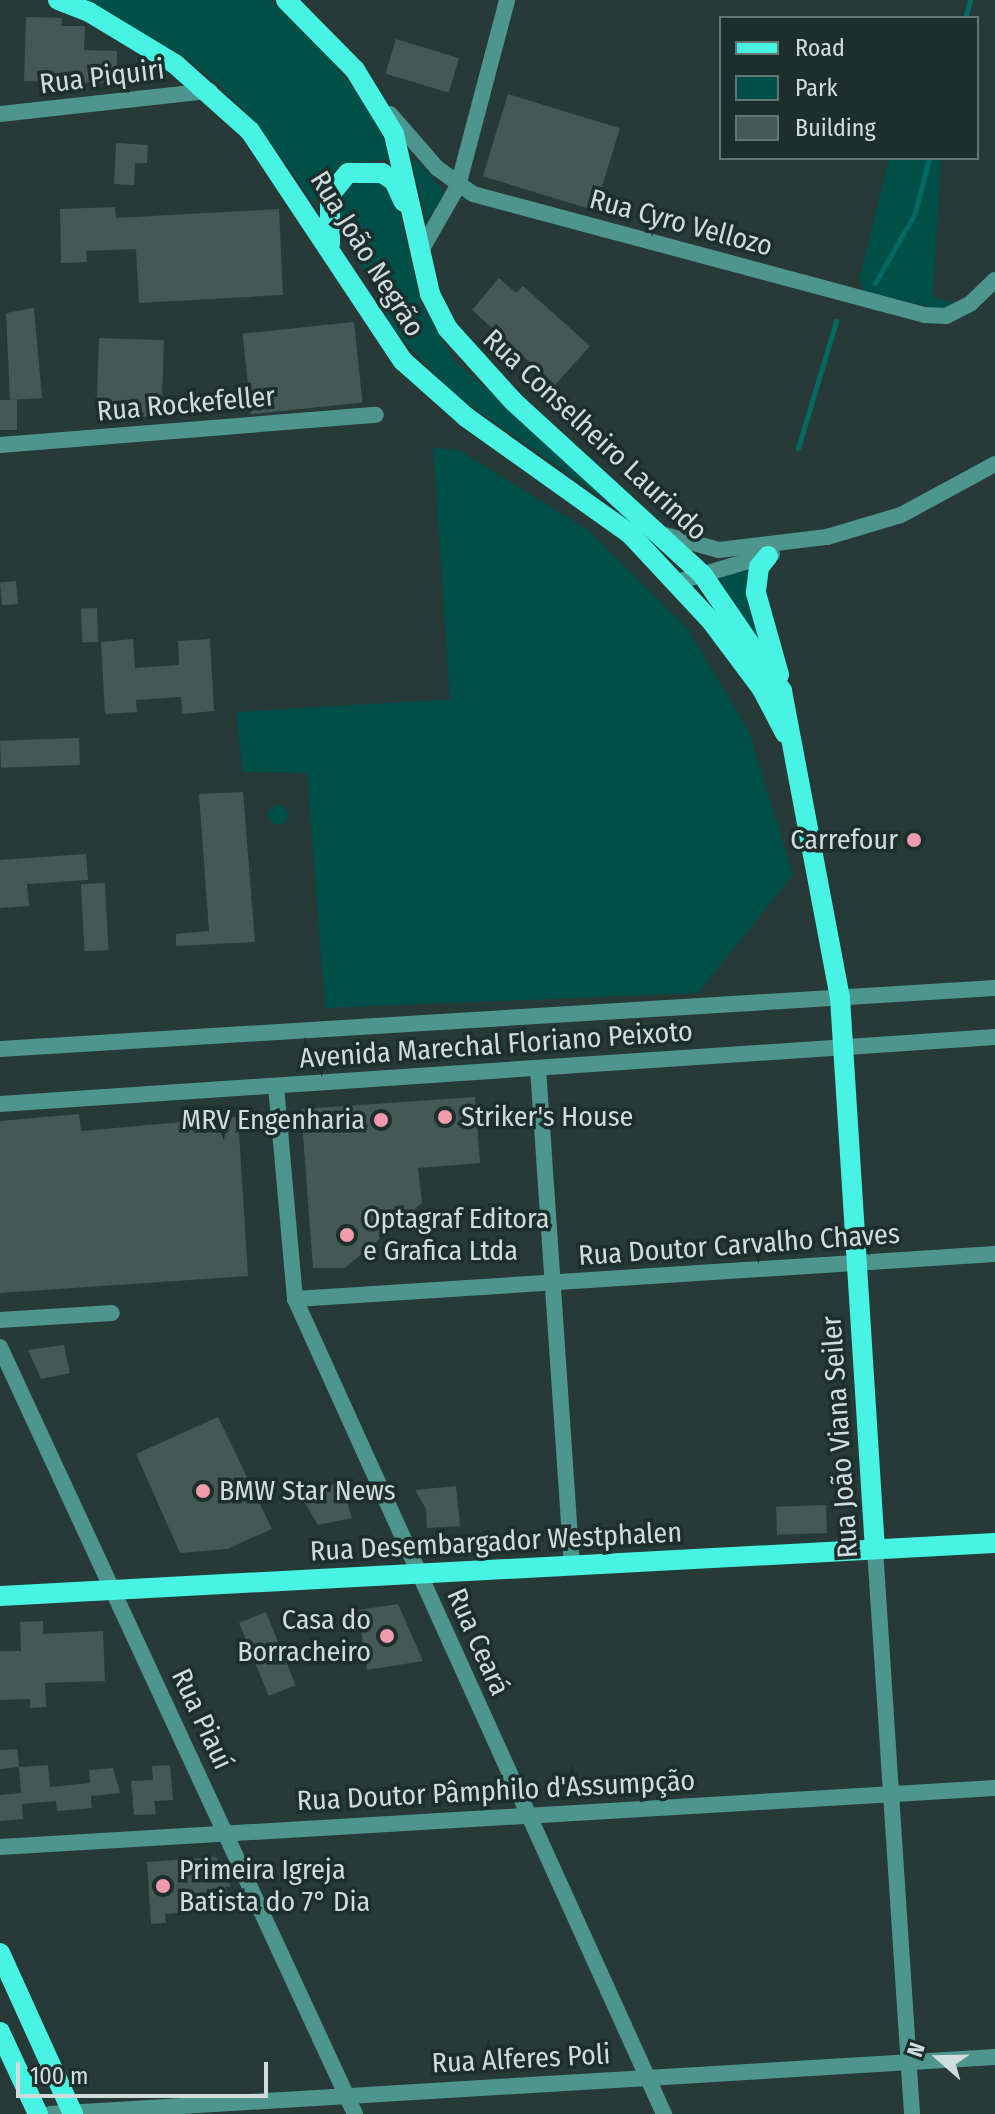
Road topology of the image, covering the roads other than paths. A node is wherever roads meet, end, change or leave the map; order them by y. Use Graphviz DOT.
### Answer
graph roads {
  1 [pos="58,0"];
  2 [pos="286,0"];
  3 [pos="507,0"];
  4 [pos="210,91"];
  5 [pos="378,101"];
  6 [pos="0,114"];
  7 [pos="458,186"];
  8 [pos="416,232"];
  9 [pos="331,251"];
  10 [pos="419,254"];
  11 [pos="995,280"];
  12 [pos="376,415"];
  13 [pos="0,445"];
  14 [pos="995,464"];
  15 [pos="661,534"];
  16 [pos="802,541"];
  17 [pos="768,556"];
  18 [pos="702,574"];
  19 [pos="677,582"];
  20 [pos="782,691"];
  21 [pos="795,759"];
  22 [pos="995,988"];
  23 [pos="840,998"];
  24 [pos="995,1037"];
  25 [pos="843,1047"];
  26 [pos="0,1049"];
  27 [pos="538,1068"];
  28 [pos="276,1086"];
  29 [pos="0,1104"];
  30 [pos="995,1254"];
  31 [pos="857,1263"];
  32 [pos="553,1283"];
  33 [pos="295,1299"];
  34 [pos="112,1313"];
  35 [pos="0,1320"];
  36 [pos="0,1347"];
  37 [pos="995,1543"];
  38 [pos="875,1549"];
  39 [pos="572,1566"];
  40 [pos="419,1575"];
  41 [pos="112,1590"];
  42 [pos="0,1596"];
  43 [pos="995,1788"];
  44 [pos="891,1794"];
  45 [pos="227,1833"];
  46 [pos="0,1847"];
  47 [pos="0,1953"];
  48 [pos="9,1996"];
  49 [pos="0,2032"];
  50 [pos="995,2057"];
  51 [pos="908,2062"];
  52 [pos="648,2078"];
  53 [pos="347,2096"];
  54 [pos="73,2113"];
  55 [pos="38,2114"];
  56 [pos="50,2114"];
  57 [pos="355,2114"];
  58 [pos="664,2114"];
  59 [pos="912,2114"];
  1 -- 4 [label="main road, Rua João Negrão"];
  2 -- 5 [label="main road, Rua Conselheiro Laurindo"];
  3 -- 7 [label="street"];
  4 -- 6 [label="street, Rua Piquiri"];
  4 -- 9 [label="main road, Rua João Negrão"];
  5 -- 7 [label="street"];
  5 -- 8 [label="main road, Rua Conselheiro Laurindo"];
  7 -- 10 [label="street"];
  7 -- 11 [label="street, Rua Cyro Vellozo"];
  8 -- 9 [label="main road"];
  8 -- 10 [label="main road, Rua Conselheiro Laurindo"];
  9 -- 19 [label="main road, Rua João Negrão"];
  10 -- 15 [label="main road, Rua Conselheiro Laurindo"];
  12 -- 13 [label="street, Rua Rockefeller"];
  14 -- 16 [label="street"];
  15 -- 16 [label="street"];
  15 -- 18 [label="main road, Rua Conselheiro Laurindo"];
  16 -- 17 [label="street"];
  17 -- 18 [label="street"];
  17 -- 20 [label="main road"];
  18 -- 19 [label="street"];
  18 -- 20 [label="main road, Rua João Viana Seiler"];
  19 -- 21 [label="main road, Rua João Viana Seiler"];
  20 -- 21 [label="main road, Rua João Viana Seiler"];
  21 -- 23 [label="main road, Rua João Viana Seiler"];
  22 -- 23 [label="street, Avenida Marechal Floriano Peixoto"];
  23 -- 25 [label="main road, Rua João Viana Seiler"];
  23 -- 26 [label="street, Avenida Marechal Floriano Peixoto"];
  24 -- 25 [label="street, Avenida Marechal Floriano Peixoto"];
  25 -- 27 [label="street, Avenida Marechal Floriano Peixoto"];
  25 -- 31 [label="main road, Rua João Viana Seiler"];
  27 -- 28 [label="street, Avenida Marechal Floriano Peixoto"];
  27 -- 32 [label="street"];
  28 -- 29 [label="street, Avenida Marechal Floriano Peixoto"];
  28 -- 33 [label="street, Rua Ceará"];
  30 -- 31 [label="street, Rua Doutor Carvalho Chaves"];
  31 -- 32 [label="street, Rua Doutor Carvalho Chaves"];
  31 -- 38 [label="main road, Rua João Viana Seiler"];
  32 -- 33 [label="street, Rua Doutor Carvalho Chaves"];
  32 -- 39 [label="street"];
  33 -- 40 [label="street, Rua Ceará"];
  34 -- 35 [label="street"];
  36 -- 41 [label="street, Rua Piauí"];
  37 -- 38 [label="main road, Rua Desembargador Westphalen"];
  38 -- 39 [label="main road, Rua Desembargador Westphalen"];
  38 -- 44 [label="street, Rua João Viana Seiler"];
  39 -- 40 [label="main road, Rua Desembargador Westphalen"];
  40 -- 41 [label="main road, Rua Desembargador Westphalen"];
  40 -- 52 [label="street, Rua Ceará"];
  41 -- 42 [label="main road, Rua Desembargador Westphalen"];
  41 -- 45 [label="street, Rua Piauí"];
  43 -- 44 [label="street, Rua Doutor Pâmphilo d'Assumpção"];
  44 -- 45 [label="street, Rua Doutor Pâmphilo d'Assumpção"];
  44 -- 51 [label="street, Rua João Viana Seiler"];
  45 -- 46 [label="street, Rua Doutor Pâmphilo d'Assumpção"];
  45 -- 53 [label="street, Rua Piauí"];
  47 -- 48 [label="main road"];
  48 -- 54 [label="main road"];
  49 -- 55 [label="main road"];
  50 -- 51 [label="street, Rua Alferes Poli"];
  51 -- 52 [label="street, Rua Alferes Poli"];
  51 -- 59 [label="street, Rua João Viana Seiler"];
  52 -- 53 [label="street, Rua Alferes Poli"];
  52 -- 58 [label="street, Rua Ceará"];
  53 -- 54 [label="street, Rua Alferes Poli"];
  53 -- 57 [label="street, Rua Piauí"];
  54 -- 56 [label="street, Rua Alferes Poli"];
}
